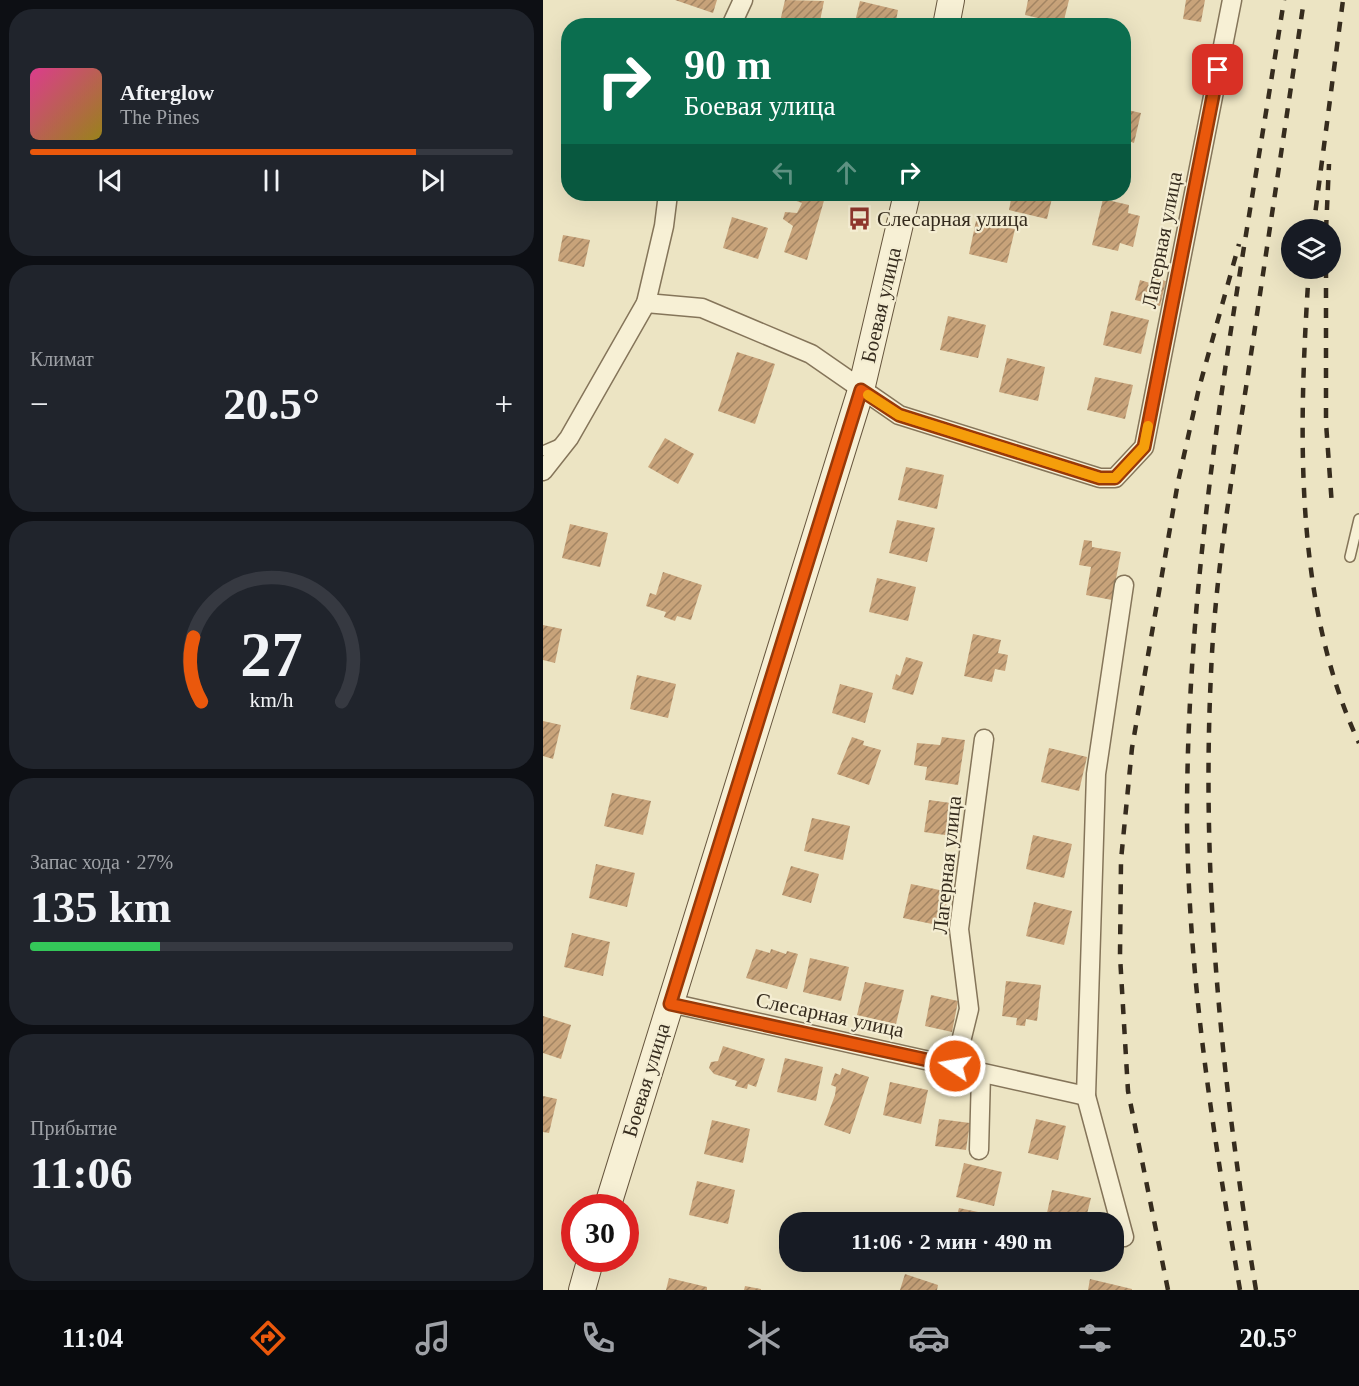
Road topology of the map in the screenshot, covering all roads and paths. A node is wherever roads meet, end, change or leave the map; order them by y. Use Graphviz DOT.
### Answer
graph roads {
  1 [pos="743,0"];
  2 [pos="951,0"];
  3 [pos="1232,0"];
  4 [pos="735,18"];
  5 [pos="948,18"];
  6 [pos="668,201"];
  7 [pos="905,201"];
  8 [pos="647,303"];
  9 [pos="861,390"];
  10 [pos="569,438"];
  11 [pos="543,451"];
  12 [pos="543,471"];
  13 [pos="1359,519"];
  14 [pos="1350,557"];
  15 [pos="1124,585"];
  16 [pos="984,739"];
  17 [pos="670,1004"];
  18 [pos="955,1066"];
  19 [pos="981,1072"];
  20 [pos="1086,1096"];
  21 [pos="979,1150"];
  22 [pos="611,1194"];
  23 [pos="1117,1212"];
  24 [pos="587,1272"];
  25 [pos="582,1290"];
  1 -- 4 [label="street"];
  2 -- 5 [label="main road"];
  3 -- 9 [label="street, Лагерная улица"];
  6 -- 8 [label="street"];
  7 -- 9 [label="main road, Боевая улица"];
  8 -- 9 [label="street"];
  8 -- 10 [label="street"];
  9 -- 17 [label="main road, Боевая улица"];
  10 -- 11 [label="lane"];
  10 -- 12 [label="street"];
  13 -- 14 [label="lane"];
  15 -- 20 [label="street"];
  16 -- 18 [label="street, Лагерная улица"];
  17 -- 18 [label="street, Слесарная улица"];
  17 -- 22 [label="main road, Боевая улица"];
  18 -- 19 [label="street, Слесарная улица"];
  19 -- 20 [label="street, Слесарная улица"];
  19 -- 21 [label="street"];
  20 -- 23 [label="street"];
  24 -- 25 [label="main road"];
}
